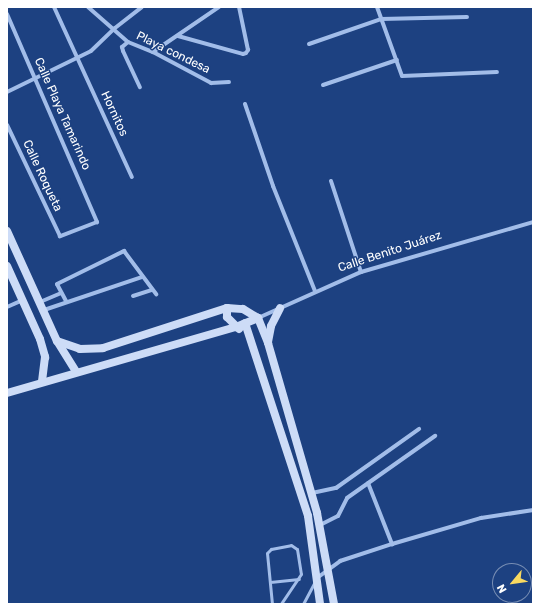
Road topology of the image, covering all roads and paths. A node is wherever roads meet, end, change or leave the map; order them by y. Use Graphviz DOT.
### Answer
graph roads {
  1 [pos="54,7"];
  2 [pos="88,7"];
  3 [pos="142,7"];
  4 [pos="219,7"];
  5 [pos="239,7"];
  6 [pos="377,7"];
  7 [pos="7,14"];
  8 [pos="467,17"];
  9 [pos="381,20"];
  10 [pos="115,28"];
  11 [pos="178,36"];
  12 [pos="128,42"];
  13 [pos="309,44"];
  14 [pos="153,52"];
  15 [pos="78,59"];
  16 [pos="397,60"];
  17 [pos="497,72"];
  18 [pos="37,79"];
  19 [pos="229,82"];
  20 [pos="323,85"];
  21 [pos="140,87"];
  22 [pos="7,92"];
  23 [pos="245,104"];
  24 [pos="7,125"];
  25 [pos="132,177"];
  26 [pos="331,181"];
  27 [pos="533,222"];
  28 [pos="7,231"];
  29 [pos="60,236"];
  30 [pos="7,266"];
  31 [pos="361,272"];
  32 [pos="142,277"];
  33 [pos="14,281"];
  34 [pos="152,290"];
  35 [pos="315,291"];
  36 [pos="62,293"];
  37 [pos="36,294"];
  38 [pos="156,294"];
  39 [pos="133,296"];
  40 [pos="23,300"];
  41 [pos="66,301"];
  42 [pos="40,302"];
  43 [pos="7,307"];
  44 [pos="227,308"];
  45 [pos="280,308"];
  46 [pos="44,310"];
  47 [pos="258,318"];
  48 [pos="245,323"];
  49 [pos="236,327"];
  50 [pos="57,341"];
  51 [pos="254,343"];
  52 [pos="268,343"];
  53 [pos="76,372"];
  54 [pos="42,381"];
  55 [pos="7,393"];
  56 [pos="419,429"];
  57 [pos="435,436"];
  58 [pos="305,470"];
  59 [pos="294,472"];
  60 [pos="368,483"];
  61 [pos="312,496"];
  62 [pos="533,510"];
  63 [pos="320,525"];
  64 [pos="392,544"];
  65 [pos="329,569"];
  66 [pos="317,578"];
  67 [pos="299,579"];
  68 [pos="270,582"];
  69 [pos="272,604"];
  70 [pos="281,604"];
  71 [pos="303,604"];
  72 [pos="320,604"];
  73 [pos="334,604"];
  1 -- 15 [label="street, Hornitos"];
  2 -- 10 [label="street, Playa condesa"];
  3 -- 10 [label="street"];
  4 -- 11 [label="street"];
  5 -- 11 [label="street"];
  6 -- 9 [label="street"];
  7 -- 18 [label="street, Calle Playa Tamarindo"];
  8 -- 9 [label="street"];
  9 -- 13 [label="street"];
  9 -- 16 [label="street"];
  10 -- 12 [label="street, Playa condesa"];
  10 -- 15 [label="street"];
  11 -- 14 [label="street"];
  12 -- 14 [label="street, Playa condesa"];
  12 -- 21 [label="street"];
  14 -- 19 [label="street, Playa condesa"];
  15 -- 18 [label="street"];
  15 -- 25 [label="street, Hornitos"];
  16 -- 17 [label="street"];
  16 -- 20 [label="street"];
  18 -- 22 [label="street"];
  18 -- 29 [label="street, Calle Playa Tamarindo"];
  23 -- 35 [label="street"];
  24 -- 29 [label="street, Calle Roqueta"];
  26 -- 31 [label="street"];
  27 -- 31 [label="street, Calle Benito Juárez"];
  28 -- 37 [label="main road"];
  30 -- 33 [label="main road"];
  31 -- 35 [label="street, Calle Benito Juárez"];
  32 -- 34 [label="street"];
  32 -- 36 [label="street"];
  32 -- 41 [label="street"];
  33 -- 37 [label="main road"];
  33 -- 40 [label="main road"];
  34 -- 38 [label="street"];
  34 -- 39 [label="street"];
  35 -- 45 [label="street, Calle Benito Juárez"];
  36 -- 41 [label="street"];
  36 -- 42 [label="street"];
  37 -- 42 [label="main road"];
  40 -- 43 [label="street"];
  40 -- 54 [label="main road"];
  41 -- 46 [label="street"];
  42 -- 46 [label="main road"];
  44 -- 47 [label="main road"];
  44 -- 49 [label="main road"];
  44 -- 50 [label="main road"];
  45 -- 47 [label="street, Calle Benito Juárez"];
  45 -- 52 [label="main road"];
  46 -- 50 [label="main road"];
  47 -- 48 [label="main road, Calle Benito Juárez"];
  47 -- 52 [label="main road"];
  48 -- 49 [label="main road, Calle Benito Juárez"];
  48 -- 51 [label="main road"];
  49 -- 51 [label="main road"];
  49 -- 53 [label="main road, Calle Benito Juárez"];
  50 -- 53 [label="main road"];
  51 -- 59 [label="main road"];
  52 -- 58 [label="main road"];
  53 -- 54 [label="main road, Calle Benito Juárez"];
  54 -- 55 [label="main road, Calle Benito Juárez"];
  56 -- 61 [label="street"];
  57 -- 60 [label="street"];
  58 -- 59 [label="main road"];
  58 -- 61 [label="main road"];
  59 -- 66 [label="main road"];
  60 -- 63 [label="street"];
  60 -- 64 [label="street"];
  61 -- 63 [label="main road"];
  62 -- 64 [label="street"];
  63 -- 65 [label="main road"];
  64 -- 65 [label="street"];
  65 -- 66 [label="street"];
  65 -- 73 [label="main road"];
  66 -- 71 [label="lane"];
  66 -- 72 [label="main road"];
  67 -- 68 [label="lane"];
  67 -- 68 [label="lane"];
  67 -- 70 [label="lane"];
  68 -- 69 [label="lane"];
}
